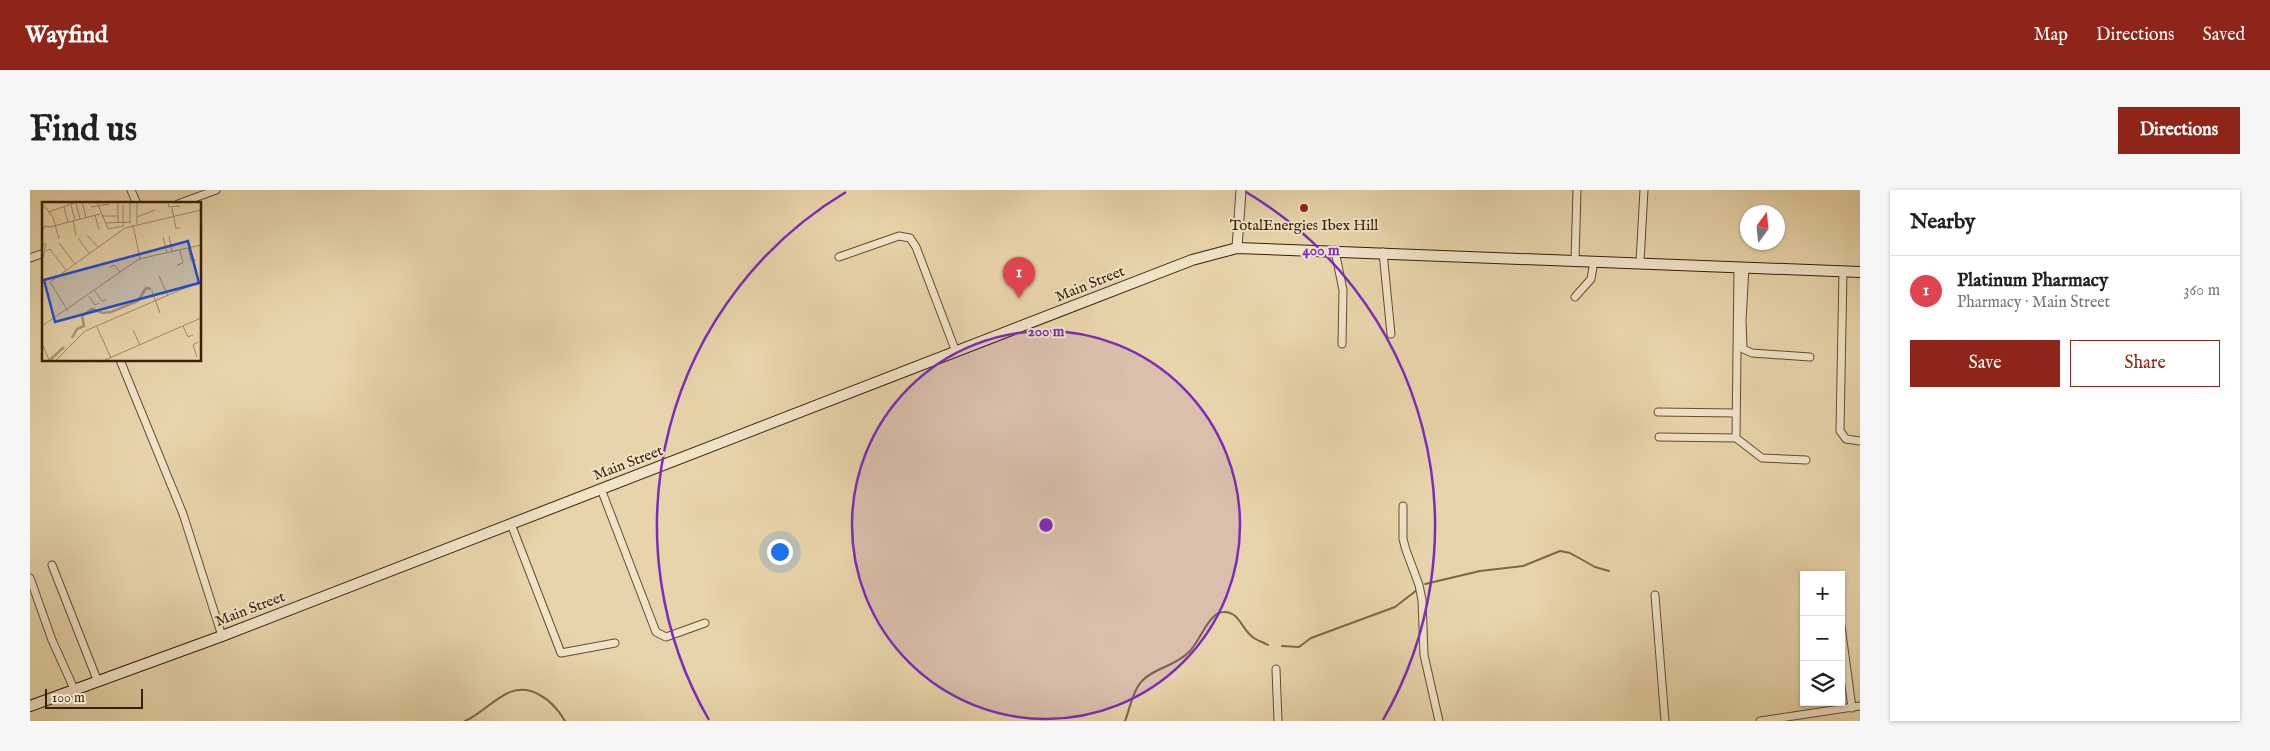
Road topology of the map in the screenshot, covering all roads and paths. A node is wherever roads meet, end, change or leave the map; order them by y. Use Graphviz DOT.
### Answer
graph roads {
  1 [pos="131,190"];
  2 [pos="216,190"];
  3 [pos="1241,190"];
  4 [pos="1577,190"];
  5 [pos="1644,190"];
  6 [pos="136,202"];
  7 [pos="183,202"];
  8 [pos="1237,248"];
  9 [pos="1335,251"];
  10 [pos="1383,252"];
  11 [pos="42,254"];
  12 [pos="30,258"];
  13 [pos="839,258"];
  14 [pos="1575,260"];
  15 [pos="1594,261"];
  16 [pos="1640,262"];
  17 [pos="1742,267"];
  18 [pos="1843,271"];
  19 [pos="1860,272"];
  20 [pos="1575,297"];
  21 [pos="1391,334"];
  22 [pos="1342,344"];
  23 [pos="956,352"];
  24 [pos="1810,357"];
  25 [pos="120,361"];
  26 [pos="1658,412"];
  27 [pos="1735,413"];
  28 [pos="1659,437"];
  29 [pos="1736,438"];
  30 [pos="1860,441"];
  31 [pos="1806,460"];
  32 [pos="601,490"];
  33 [pos="1403,506"];
  34 [pos="511,524"];
  35 [pos="52,565"];
  36 [pos="30,578"];
  37 [pos="1655,595"];
  38 [pos="705,622"];
  39 [pos="222,636"];
  40 [pos="615,643"];
  41 [pos="1845,656"];
  42 [pos="1276,669"];
  43 [pos="98,682"];
  44 [pos="75,691"];
  45 [pos="30,706"];
  46 [pos="1860,706"];
  47 [pos="1852,708"];
  48 [pos="1278,721"];
  49 [pos="1439,721"];
  50 [pos="1665,721"];
  51 [pos="1760,721"];
  1 -- 6 [label="street"];
  2 -- 7 [label="street"];
  3 -- 8 [label="street"];
  4 -- 14 [label="street"];
  5 -- 16 [label="street"];
  8 -- 9 [label="main road, Main Street"];
  8 -- 23 [label="main road, Main Street"];
  9 -- 10 [label="main road, Main Street"];
  9 -- 22 [label="street"];
  10 -- 14 [label="main road, Main Street"];
  10 -- 21 [label="street"];
  11 -- 12 [label="street"];
  13 -- 23 [label="street"];
  14 -- 15 [label="main road, Main Street"];
  15 -- 16 [label="main road, Main Street"];
  15 -- 20 [label="street"];
  16 -- 17 [label="main road, Main Street"];
  17 -- 18 [label="main road, Main Street"];
  17 -- 24 [label="street"];
  17 -- 27 [label="street"];
  18 -- 19 [label="main road, Main Street"];
  18 -- 30 [label="street"];
  23 -- 32 [label="main road, Main Street"];
  25 -- 39 [label="street"];
  26 -- 27 [label="street"];
  27 -- 29 [label="street"];
  28 -- 29 [label="street"];
  29 -- 31 [label="street"];
  32 -- 34 [label="main road, Main Street"];
  32 -- 38 [label="street"];
  33 -- 49 [label="street"];
  34 -- 39 [label="main road, Main Street"];
  34 -- 40 [label="street"];
  35 -- 43 [label="street"];
  36 -- 44 [label="street"];
  37 -- 50 [label="street"];
  39 -- 43 [label="main road, Main Street"];
  41 -- 47 [label="street"];
  42 -- 48 [label="street"];
  43 -- 44 [label="main road, Main Street"];
  44 -- 45 [label="main road, Main Street"];
  46 -- 47 [label="street"];
  47 -- 51 [label="street"];
}
